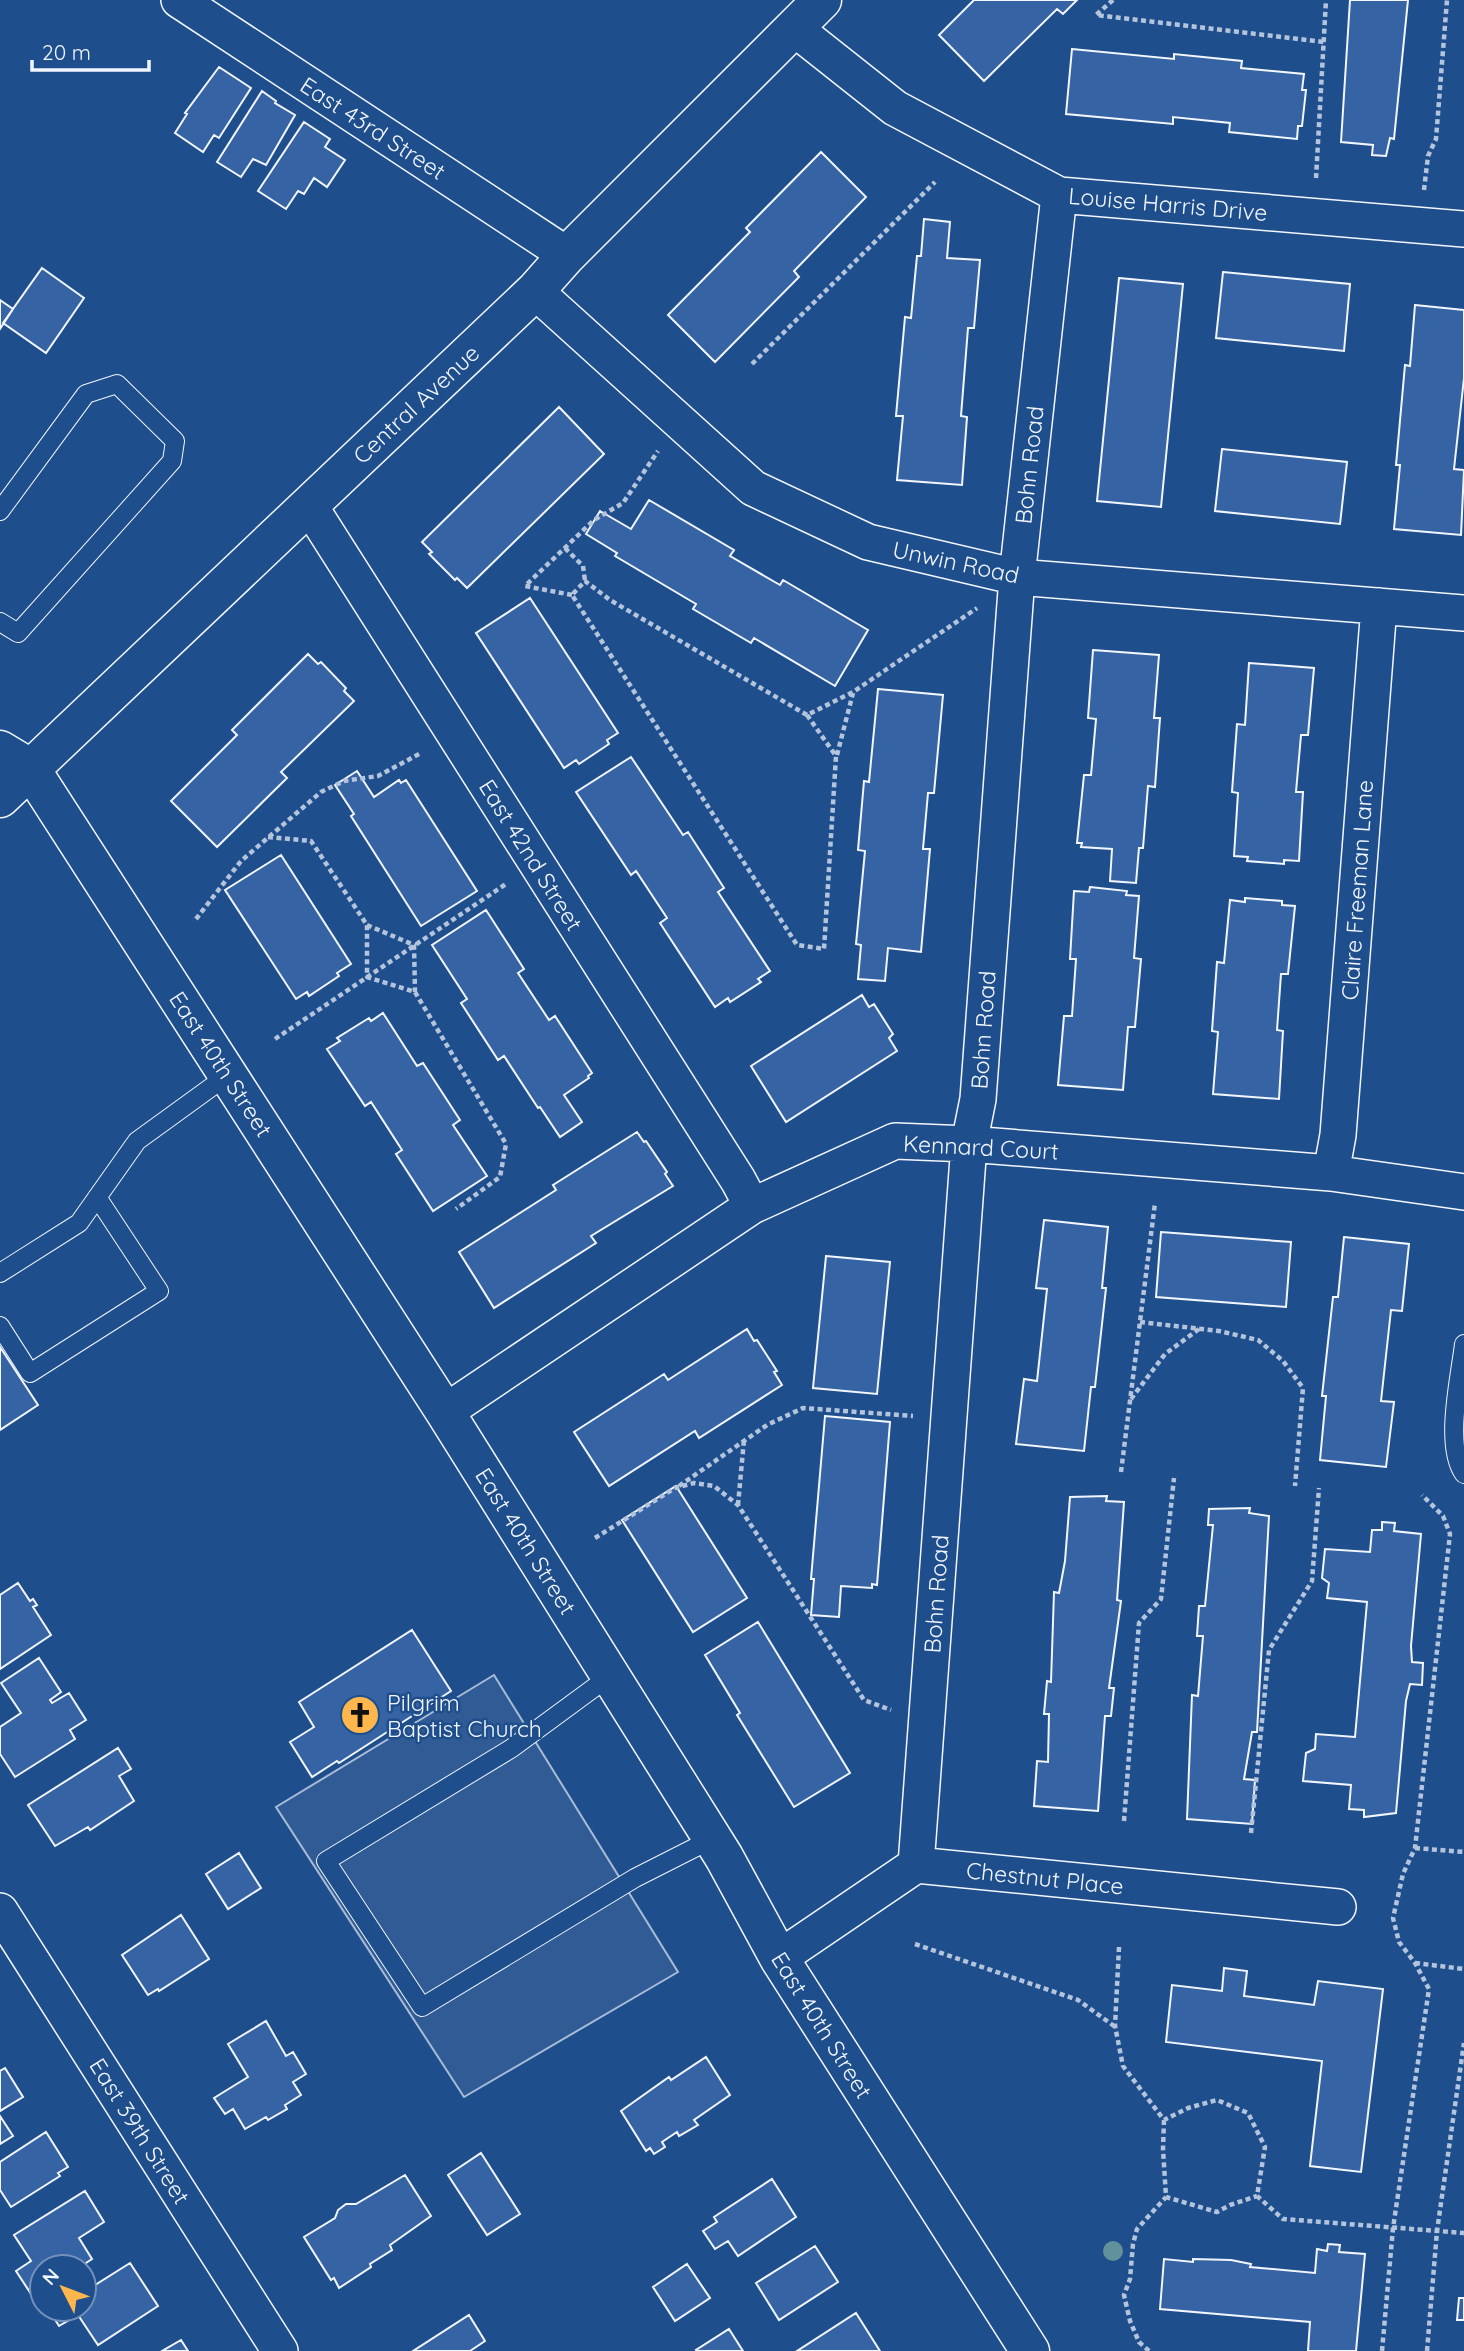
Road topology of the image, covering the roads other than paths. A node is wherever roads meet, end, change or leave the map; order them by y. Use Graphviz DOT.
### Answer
graph roads {
  1 [pos="179,0"];
  2 [pos="822,0"];
  3 [pos="794,28"];
  4 [pos="1059,195"];
  5 [pos="1464,229"];
  6 [pos="567,255"];
  7 [pos="535,292"];
  8 [pos="309,505"];
  9 [pos="0,511"];
  10 [pos="1017,577"];
  11 [pos="1379,606"];
  12 [pos="1464,612"];
  13 [pos="0,622"];
  14 [pos="15,759"];
  15 [pos="0,798"];
  16 [pos="228,1075"];
  17 [pos="970,1143"];
  18 [pos="1331,1173"];
  19 [pos="1464,1192"];
  20 [pos="97,1197"];
  21 [pos="752,1206"];
  22 [pos="0,1273"];
  23 [pos="0,1326"];
  24 [pos="1464,1344"];
  25 [pos="445,1412"];
  26 [pos="1464,1474"];
  27 [pos="610,1676"];
  28 [pos="712,1839"];
  29 [pos="916,1865"];
  30 [pos="1338,1908"];
  31 [pos="0,1911"];
  32 [pos="779,1958"];
  33 [pos="280,2351"];
  34 [pos="1030,2351"];
  1 -- 6 [label="street, East 43rd Street"];
  2 -- 3 [label="street, Central Avenue"];
  3 -- 4 [label="street, Louise Harris Drive"];
  3 -- 6 [label="street, Central Avenue"];
  4 -- 5 [label="street, Louise Harris Drive"];
  4 -- 10 [label="street, Bohn Road"];
  6 -- 7 [label="street, Central Avenue"];
  7 -- 8 [label="street, Central Avenue"];
  7 -- 10 [label="street, Unwin Road"];
  8 -- 14 [label="street, Central Avenue"];
  8 -- 21 [label="street, East 42nd Street"];
  9 -- 13 [label="lane"];
  10 -- 11 [label="street, Unwin Road"];
  10 -- 17 [label="street, Bohn Road"];
  11 -- 12 [label="street, Unwin Road"];
  11 -- 18 [label="street, Claire Freeman Lane"];
  14 -- 15 [label="street, Central Avenue"];
  14 -- 16 [label="street, East 40th Street"];
  16 -- 20 [label="lane"];
  16 -- 25 [label="street, East 40th Street"];
  17 -- 18 [label="street, Kennard Court"];
  17 -- 21 [label="street, Kennard Court"];
  17 -- 29 [label="street, Bohn Road"];
  18 -- 19 [label="street, Kennard Court"];
  20 -- 22 [label="lane"];
  20 -- 23 [label="lane"];
  21 -- 25 [label="street, Kennard Court"];
  24 -- 26 [label="lane"];
  25 -- 27 [label="street, East 40th Street"];
  27 -- 28 [label="street, East 40th Street"];
  27 -- 28 [label="lane"];
  28 -- 32 [label="street, East 40th Street"];
  29 -- 30 [label="street, Chestnut Place"];
  29 -- 32 [label="street"];
  31 -- 33 [label="street, East 39th Street"];
  32 -- 34 [label="street, East 40th Street"];
}
